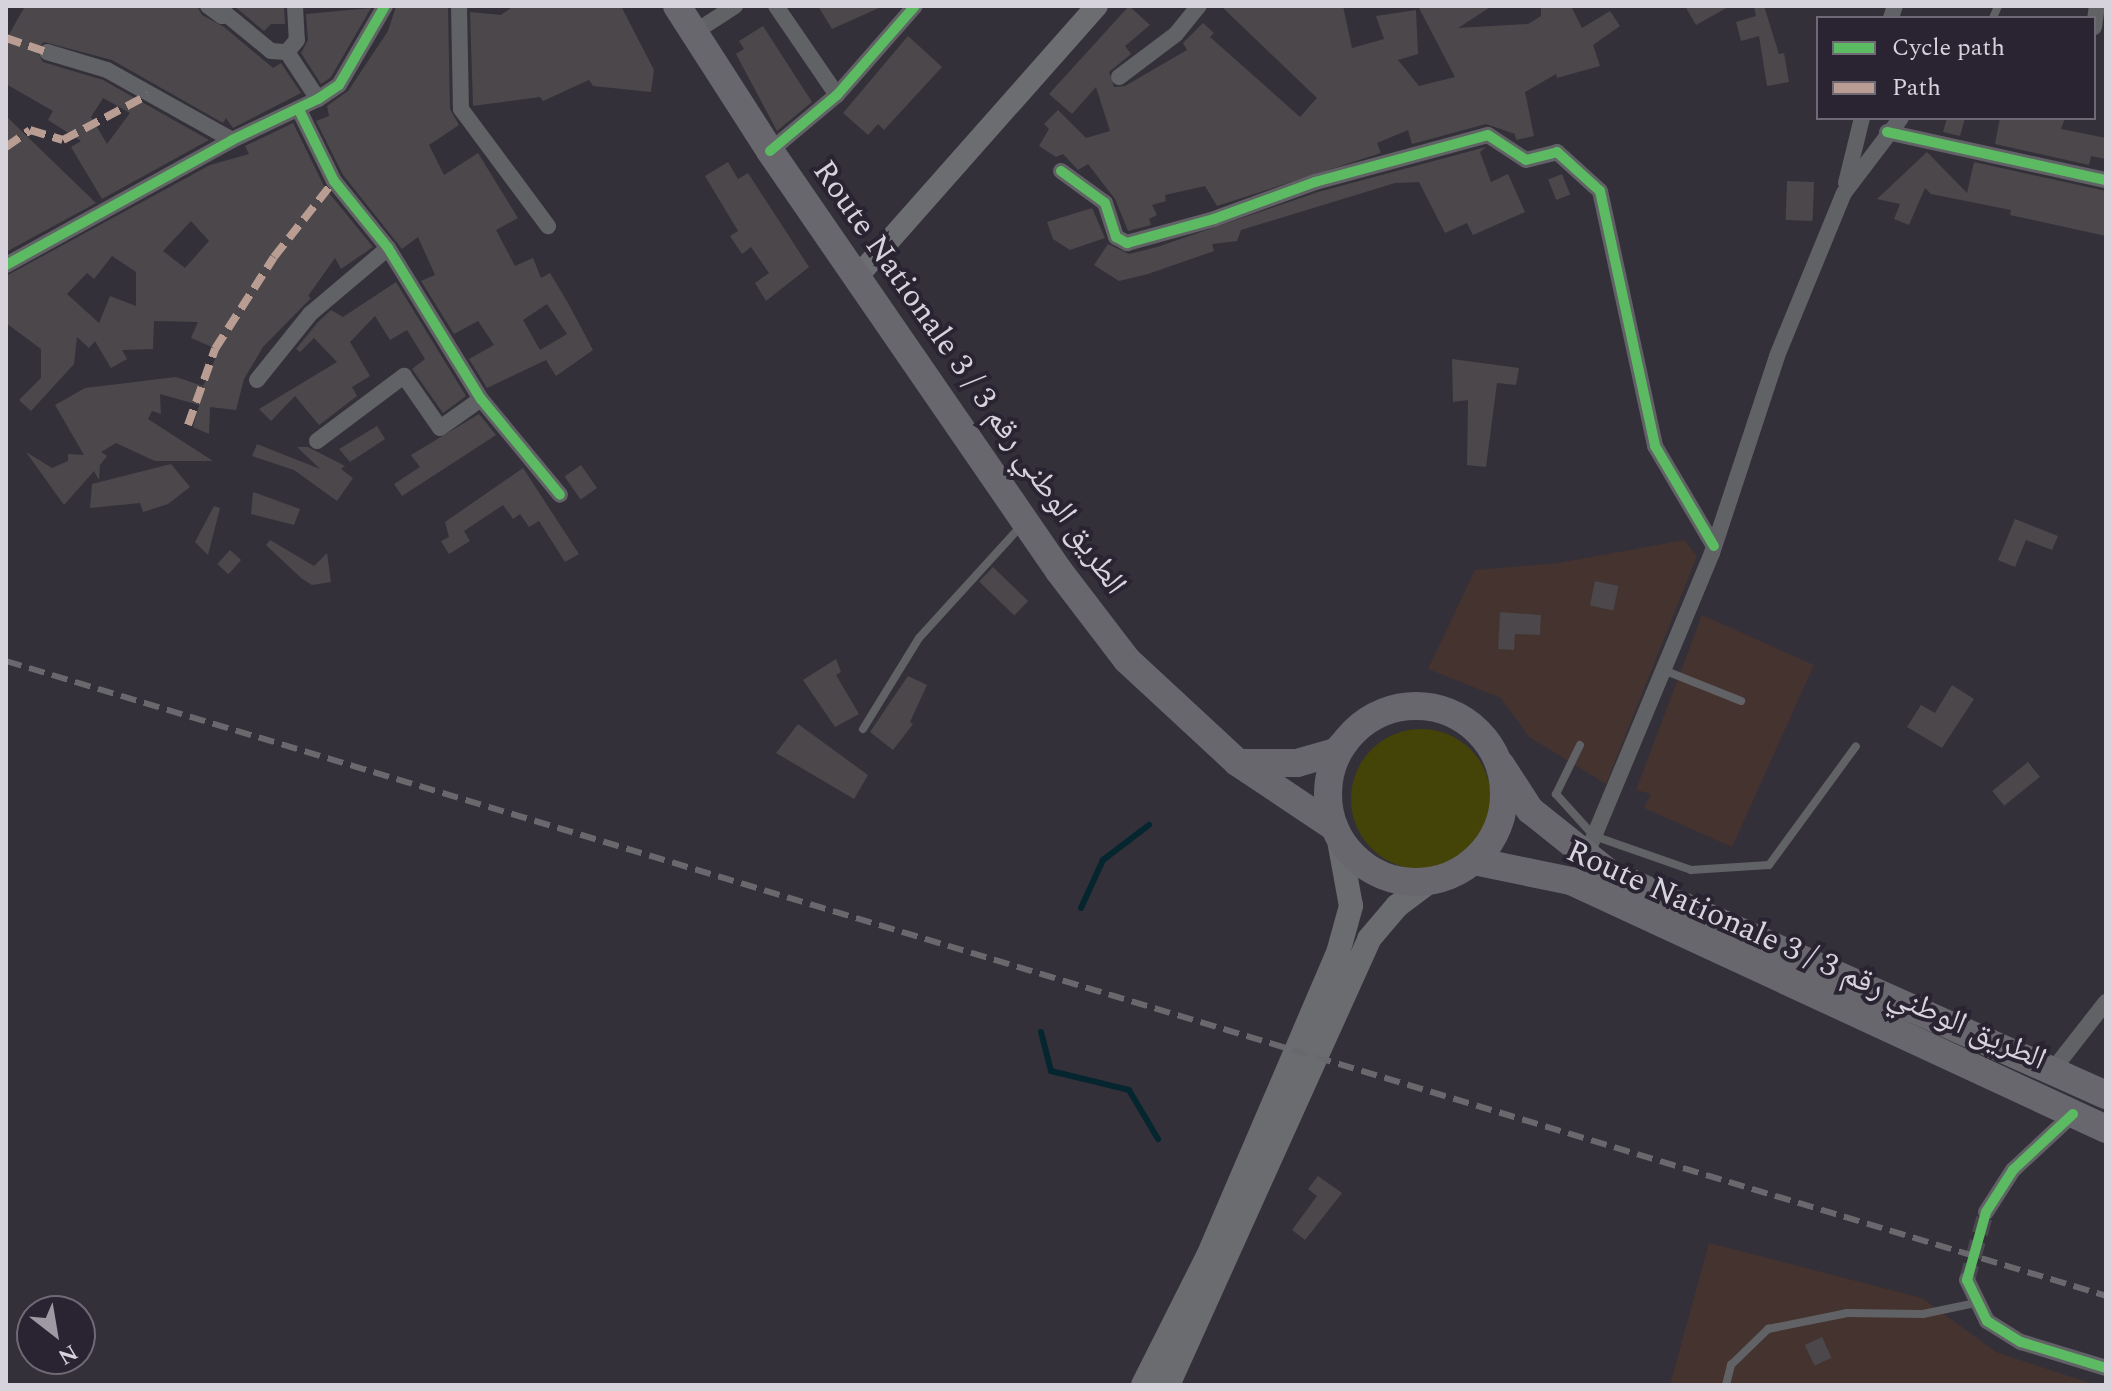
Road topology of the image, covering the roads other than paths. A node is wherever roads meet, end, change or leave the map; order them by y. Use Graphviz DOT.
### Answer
graph roads {
  1 [pos="208,6"];
  2 [pos="295,6"];
  3 [pos="378,6"];
  4 [pos="385,6"];
  5 [pos="459,6"];
  6 [pos="677,6"];
  7 [pos="735,6"];
  8 [pos="776,6"];
  9 [pos="915,6"];
  10 [pos="1097,6"];
  11 [pos="1199,6"];
  12 [pos="229,10"];
  13 [pos="695,32"];
  14 [pos="47,52"];
  15 [pos="287,52"];
  16 [pos="1119,77"];
  17 [pos="837,95"];
  18 [pos="318,99"];
  19 [pos="300,112"];
  20 [pos="1862,120"];
  21 [pos="1899,120"];
  22 [pos="1887,132"];
  23 [pos="232,140"];
  24 [pos="770,151"];
  25 [pos="1061,171"];
  26 [pos="2106,180"];
  27 [pos="1844,193"];
  28 [pos="548,226"];
  29 [pos="388,248"];
  30 [pos="6,265"];
  31 [pos="857,277"];
  32 [pos="257,380"];
  33 [pos="481,399"];
  34 [pos="317,441"];
  35 [pos="560,495"];
  36 [pos="1025,521"];
  37 [pos="1714,546"];
  38 [pos="1666,671"];
  39 [pos="1741,701"];
  40 [pos="863,729"];
  41 [pos="1348,738"];
  42 [pos="1580,745"];
  43 [pos="1856,746"];
  44 [pos="1237,762"];
  45 [pos="1501,765"];
  46 [pos="1336,831"];
  47 [pos="1590,847"];
  48 [pos="1474,861"];
  49 [pos="1429,882"];
  50 [pos="2106,1002"];
  51 [pos="2052,1071"];
  52 [pos="2106,1095"];
  53 [pos="2073,1114"];
  54 [pos="2106,1129"];
  55 [pos="1986,1212"];
  56 [pos="1967,1280"];
  57 [pos="1975,1303"];
  58 [pos="2106,1368"];
  59 [pos="1143,1385"];
  60 [pos="1168,1385"];
  61 [pos="1726,1385"];
  1 -- 12 [label="street"];
  2 -- 15 [label="street"];
  3 -- 4 [label="street"];
  4 -- 18 [label="street"];
  5 -- 28 [label="street"];
  6 -- 13 [label="highway, Route Nationale 3 / الطريق الوطني رقم 3"];
  7 -- 13 [label="street"];
  8 -- 17 [label="street"];
  9 -- 17 [label="street"];
  10 -- 31 [label="main road"];
  11 -- 16 [label="street"];
  12 -- 15 [label="street"];
  13 -- 24 [label="highway, Route Nationale 3 / الطريق الوطني رقم 3"];
  14 -- 23 [label="street"];
  15 -- 18 [label="street"];
  17 -- 24 [label="street"];
  18 -- 19 [label="street"];
  19 -- 23 [label="street"];
  19 -- 29 [label="street"];
  20 -- 27 [label="street"];
  21 -- 22 [label="street"];
  22 -- 26 [label="street"];
  22 -- 27 [label="street"];
  23 -- 30 [label="street"];
  24 -- 31 [label="highway, Route Nationale 3 / الطريق الوطني رقم 3"];
  25 -- 37 [label="street"];
  27 -- 37 [label="street"];
  29 -- 32 [label="street"];
  29 -- 33 [label="street"];
  31 -- 36 [label="highway, Route Nationale 3 / الطريق الوطني رقم 3"];
  33 -- 34 [label="street"];
  33 -- 35 [label="street"];
  36 -- 40 [label="lane"];
  36 -- 44 [label="highway, Route Nationale 3 / الطريق الوطني رقم 3"];
  37 -- 38 [label="street"];
  38 -- 39 [label="lane"];
  38 -- 47 [label="street"];
  41 -- 44 [label="highway"];
  41 -- 45 [label="highway"];
  41 -- 46 [label="highway"];
  42 -- 47 [label="lane"];
  43 -- 47 [label="lane"];
  44 -- 46 [label="highway"];
  45 -- 47 [label="highway, Route Nationale 3 / الطريق الوطني رقم 3"];
  45 -- 48 [label="highway"];
  46 -- 49 [label="highway"];
  46 -- 59 [label="main road"];
  47 -- 51 [label="highway, Route Nationale 3 / الطريق الوطني رقم 3"];
  48 -- 49 [label="highway"];
  48 -- 53 [label="highway, Route Nationale 3 / الطريق الوطني رقم 3"];
  49 -- 60 [label="main road"];
  50 -- 51 [label="street"];
  51 -- 52 [label="highway, Route Nationale 3 / الطريق الوطني رقم 3"];
  53 -- 54 [label="highway, Route Nationale 3 / الطريق الوطني رقم 3"];
  53 -- 55 [label="street"];
  56 -- 57 [label="street"];
  57 -- 58 [label="street"];
  57 -- 61 [label="lane"];
}
